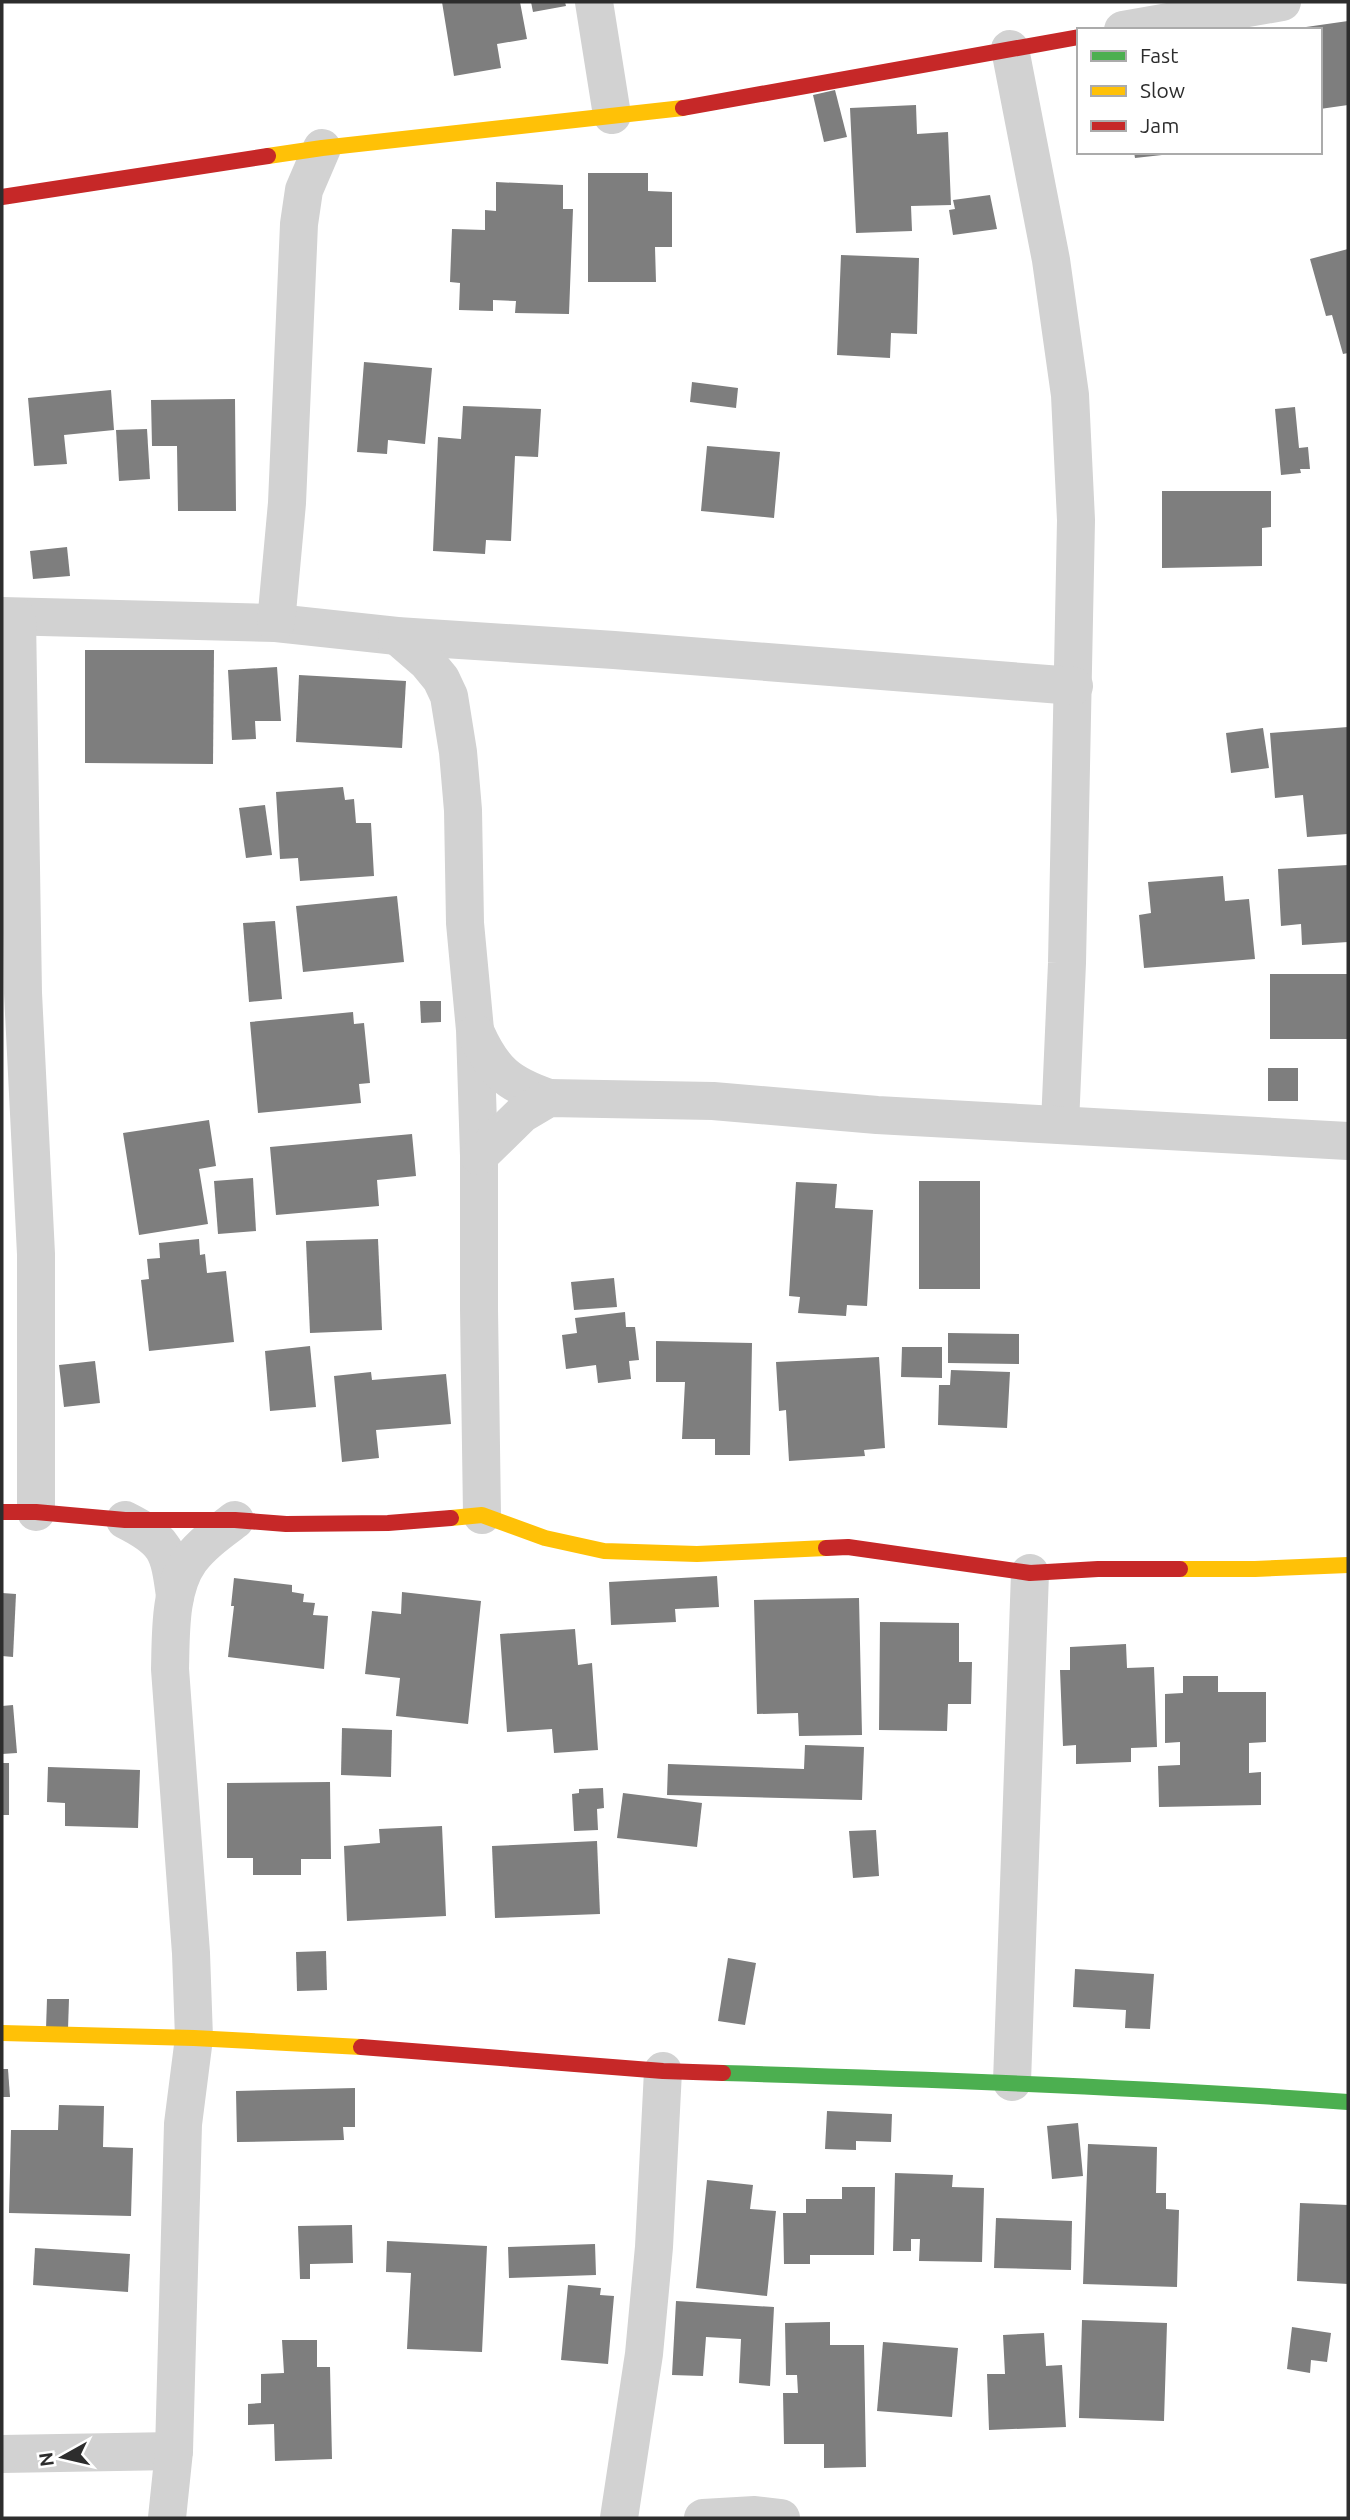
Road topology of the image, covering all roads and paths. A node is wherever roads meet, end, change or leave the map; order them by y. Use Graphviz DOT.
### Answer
graph roads {
  1 [pos="594,2"];
  2 [pos="1282,2"];
  3 [pos="1135,28"];
  4 [pos="1077,37"];
  5 [pos="1010,49"];
  6 [pos="612,115"];
  7 [pos="322,148"];
  8 [pos="2,197"];
  9 [pos="9,616"];
  10 [pos="276,623"];
  11 [pos="397,636"];
  12 [pos="498,643"];
  13 [pos="1074,686"];
  14 [pos="449,695"];
  15 [pos="475,1030"];
  16 [pos="14,1070"];
  17 [pos="548,1098"];
  18 [pos="1060,1124"];
  19 [pos="1348,1141"];
  20 [pos="480,1156"];
  21 [pos="19,1512"];
  22 [pos="482,1515"];
  23 [pos="125,1520"];
  24 [pos="235,1520"];
  25 [pos="1348,1565"];
  26 [pos="1030,1573"];
  27 [pos="175,1596"];
  28 [pos="2,2032"];
  29 [pos="194,2038"];
  30 [pos="663,2071"];
  31 [pos="1012,2082"];
  32 [pos="1348,2102"];
  33 [pos="174,2451"];
  34 [pos="2,2454"];
  35 [pos="167,2518"];
  36 [pos="619,2518"];
  37 [pos="703,2518"];
  38 [pos="781,2518"];
  1 -- 6 [label="street"];
  2 -- 3 [label="street"];
  4 -- 5 [label="street"];
  5 -- 6 [label="street"];
  5 -- 13 [label="street"];
  6 -- 7 [label="street"];
  7 -- 8 [label="street"];
  7 -- 10 [label="street"];
  9 -- 10 [label="street"];
  9 -- 16 [label="street"];
  10 -- 11 [label="street"];
  11 -- 12 [label="street"];
  11 -- 14 [label="street"];
  12 -- 13 [label="street"];
  12 -- 14 [label="street"];
  13 -- 18 [label="street"];
  14 -- 15 [label="street"];
  15 -- 17 [label="street"];
  15 -- 20 [label="street"];
  16 -- 21 [label="street"];
  17 -- 18 [label="street"];
  17 -- 20 [label="street"];
  18 -- 19 [label="street"];
  20 -- 22 [label="street"];
  21 -- 23 [label="street"];
  22 -- 24 [label="street"];
  22 -- 26 [label="street"];
  23 -- 24 [label="street"];
  23 -- 27 [label="street"];
  24 -- 27 [label="street"];
  25 -- 26 [label="street"];
  26 -- 31 [label="street"];
  27 -- 29 [label="street"];
  28 -- 29 [label="street"];
  29 -- 30 [label="street"];
  29 -- 33 [label="street"];
  30 -- 31 [label="street"];
  30 -- 36 [label="street"];
  31 -- 32 [label="street"];
  33 -- 34 [label="street"];
  33 -- 35 [label="street"];
  37 -- 38 [label="street"];
}
